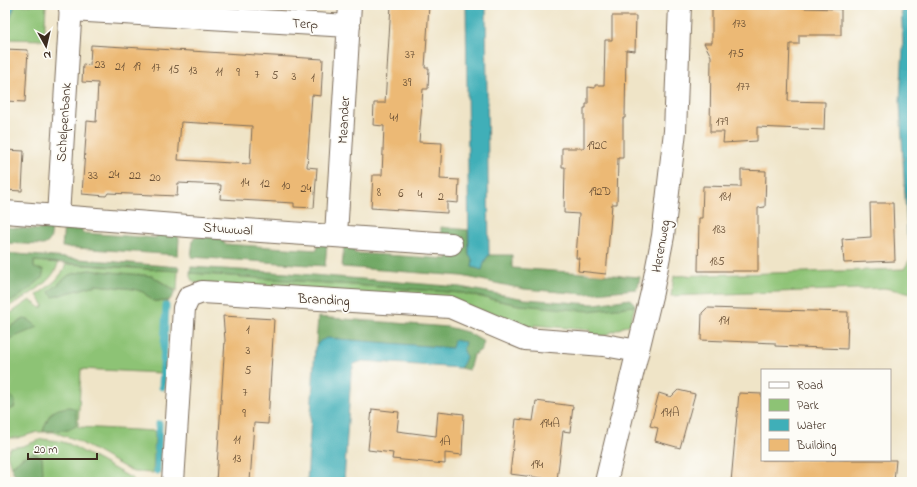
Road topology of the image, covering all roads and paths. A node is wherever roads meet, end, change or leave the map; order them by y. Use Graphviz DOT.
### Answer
graph roads {
  1 [pos="680,5"];
  2 [pos="70,7"];
  3 [pos="349,15"];
  4 [pos="5,212"];
  5 [pos="58,216"];
  6 [pos="336,235"];
  7 [pos="452,244"];
  8 [pos="638,351"];
  9 [pos="173,482"];
  10 [pos="606,482"];
  1 -- 8 [label="street, Herenweg"];
  2 -- 3 [label="street, Terp"];
  2 -- 5 [label="street, Schelpenbank"];
  3 -- 6 [label="street, Meander"];
  4 -- 5 [label="street, Stuwwal"];
  5 -- 6 [label="street, Stuwwal"];
  6 -- 7 [label="street, Stuwwal"];
  8 -- 9 [label="street, Branding"];
  8 -- 10 [label="street, Herenweg"];
}
